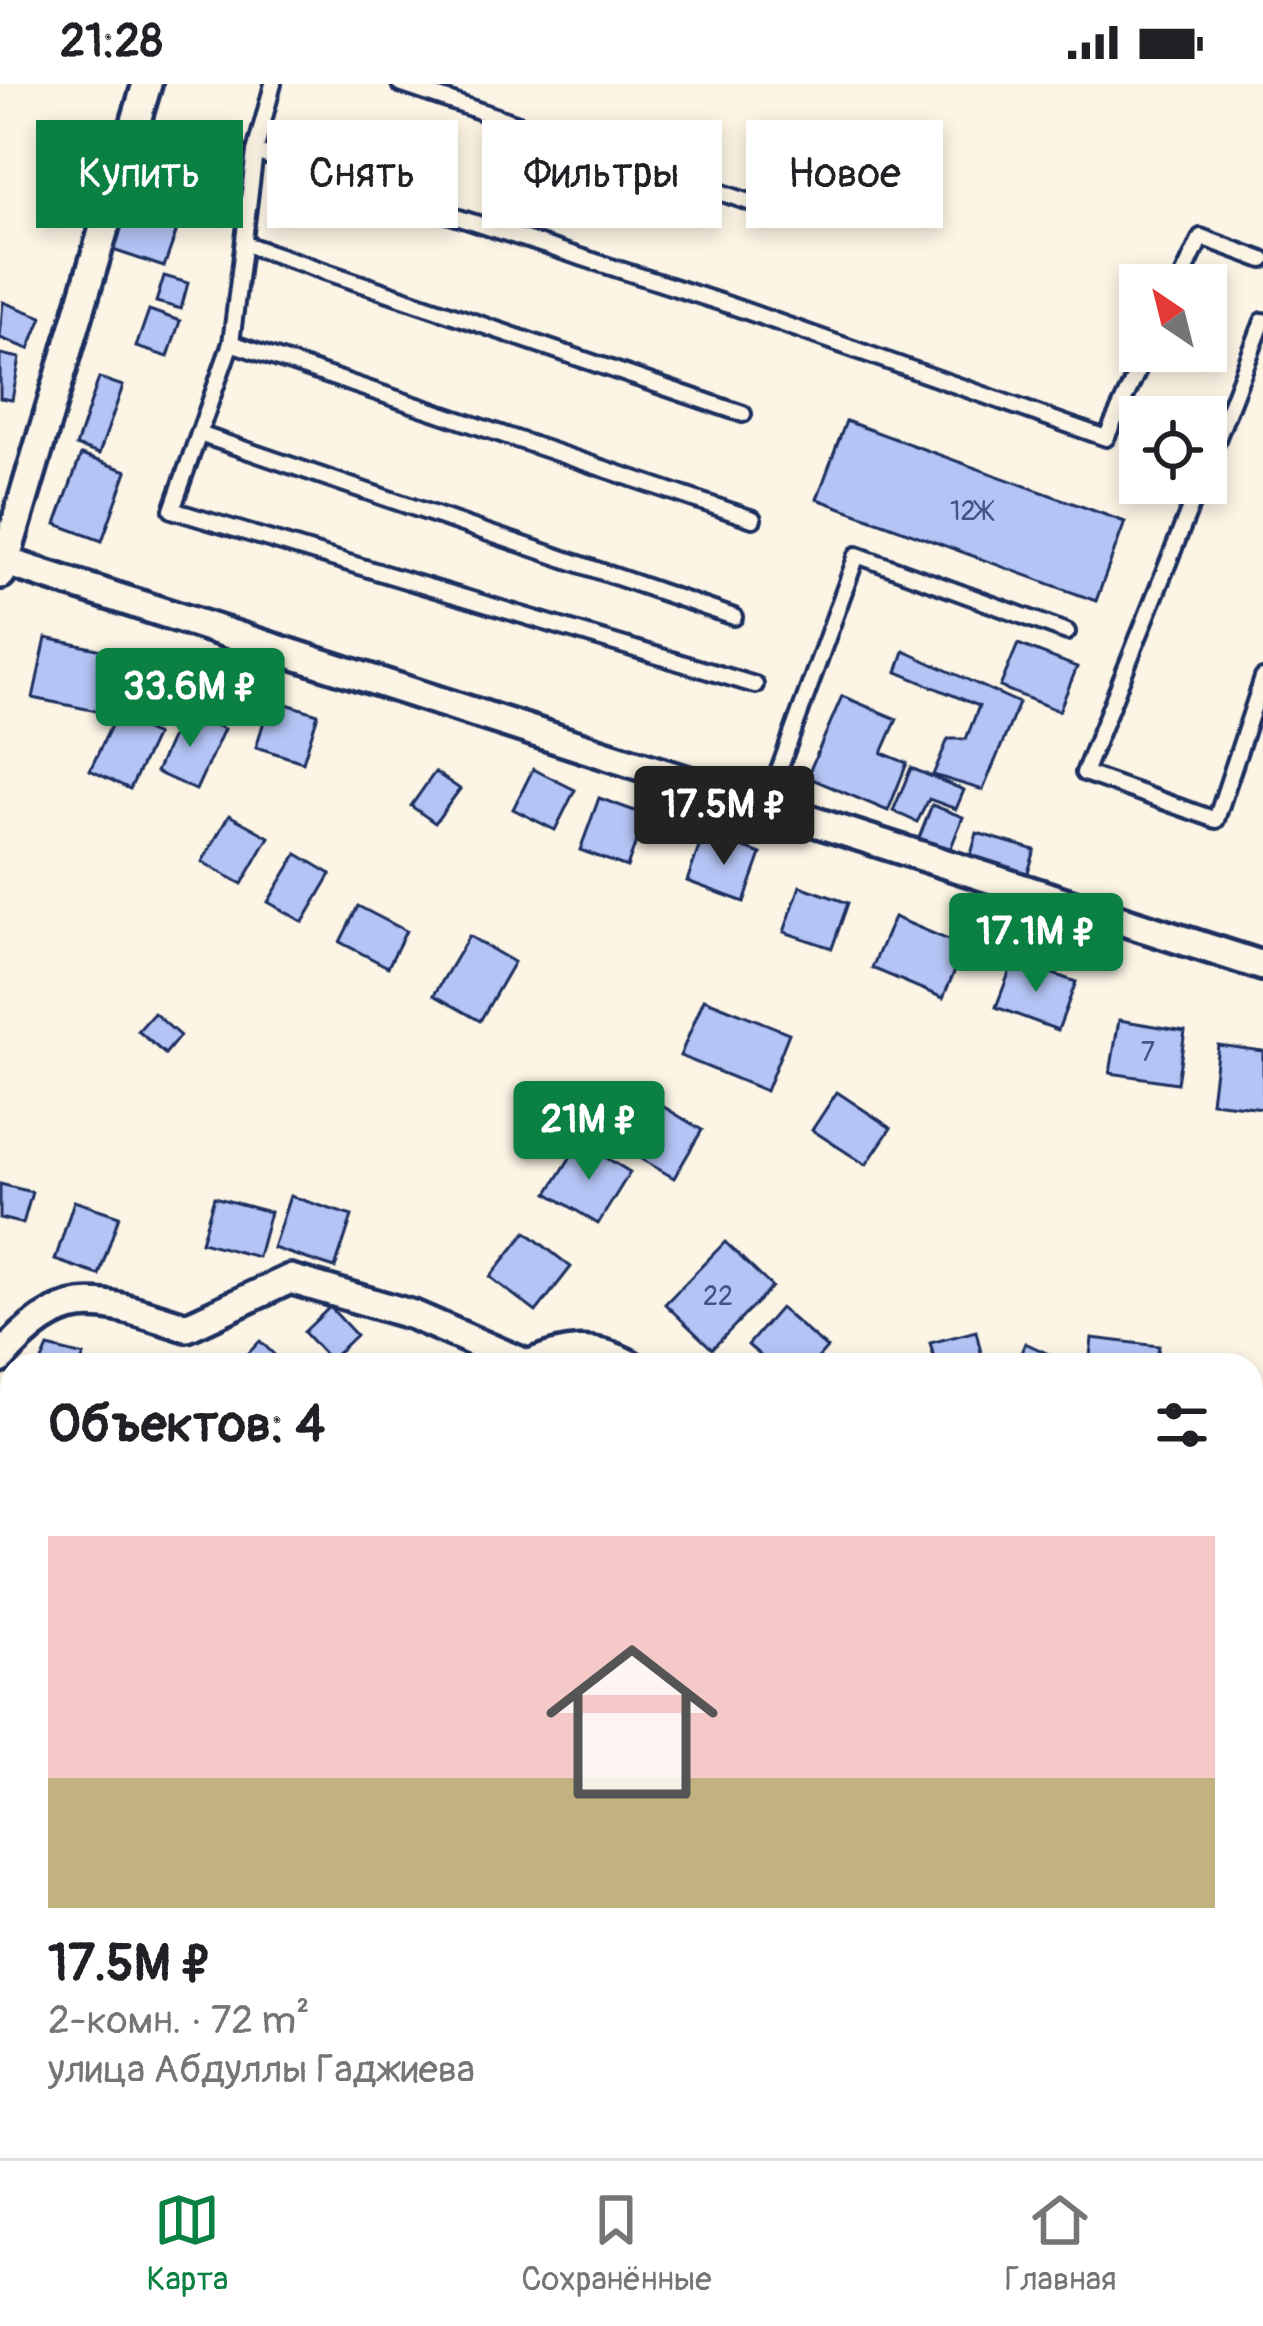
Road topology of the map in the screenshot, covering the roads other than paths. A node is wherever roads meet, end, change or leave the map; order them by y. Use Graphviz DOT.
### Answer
graph roads {
  1 [pos="147,84"];
  2 [pos="274,84"];
  3 [pos="400,84"];
  4 [pos="255,152"];
  5 [pos="746,201"];
  6 [pos="245,244"];
  7 [pos="1263,260"];
  8 [pos="1189,264"];
  9 [pos="1263,321"];
  10 [pos="231,343"];
  11 [pos="1137,372"];
  12 [pos="743,414"];
  13 [pos="1227,414"];
  14 [pos="199,434"];
  15 [pos="1192,504"];
  16 [pos="753,519"];
  17 [pos="1,566"];
  18 [pos="734,616"];
  19 [pos="1067,632"];
  20 [pos="1263,677"];
  21 [pos="755,685"];
  22 [pos="766,806"];
  23 [pos="1263,966"];
  24 [pos="5,1353"];
  25 [pos="500,1353"];
  26 [pos="561,1353"];
  27 [pos="610,1353"];
  1 -- 17 [label="street"];
  2 -- 4 [label="lane"];
  3 -- 5 [label="lane"];
  4 -- 6 [label="lane"];
  4 -- 11 [label="lane"];
  6 -- 10 [label="lane"];
  6 -- 12 [label="lane"];
  7 -- 8 [label="lane"];
  9 -- 13 [label="lane"];
  10 -- 14 [label="lane"];
  10 -- 16 [label="lane"];
  14 -- 18 [label="lane"];
  14 -- 21 [label="lane"];
  15 -- 20 [label="lane"];
  17 -- 22 [label="street"];
  19 -- 22 [label="lane"];
  22 -- 23 [label="street"];
  24 -- 25 [label="street"];
  26 -- 27 [label="street"];
}
